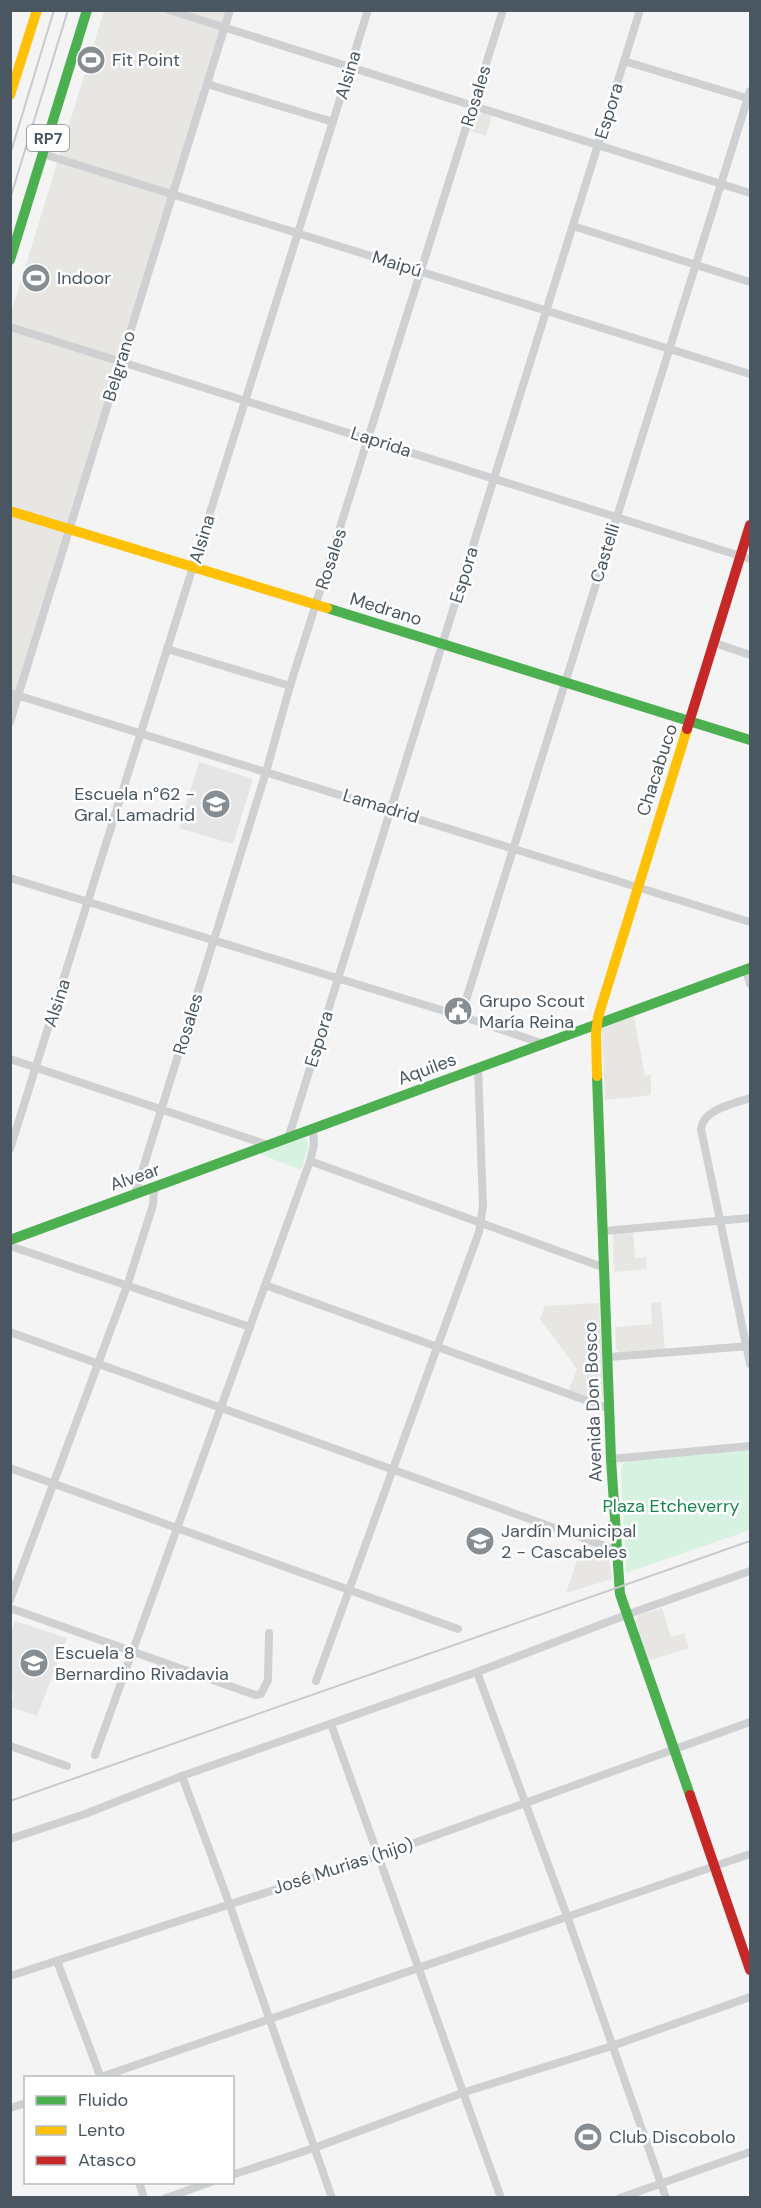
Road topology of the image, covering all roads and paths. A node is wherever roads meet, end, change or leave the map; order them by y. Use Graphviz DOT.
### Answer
graph roads {
  1 [pos="37,10"];
  2 [pos="87,10"];
  3 [pos="169,10"];
  4 [pos="230,10"];
  5 [pos="368,10"];
  6 [pos="503,10"];
  7 [pos="640,10"];
  8 [pos="224,27"];
  9 [pos="624,61"];
  10 [pos="351,67"];
  11 [pos="207,84"];
  12 [pos="10,95"];
  13 [pos="750,96"];
  14 [pos="473,105"];
  15 [pos="333,122"];
  16 [pos="598,144"];
  17 [pos="43,154"];
  18 [pos="722,184"];
  19 [pos="750,193"];
  20 [pos="174,195"];
  21 [pos="573,226"];
  22 [pos="297,234"];
  23 [pos="10,260"];
  24 [pos="696,266"];
  25 [pos="420,271"];
  26 [pos="750,282"];
  27 [pos="546,310"];
  28 [pos="10,327"];
  29 [pos="670,350"];
  30 [pos="120,360"];
  31 [pos="750,374"];
  32 [pos="245,399"];
  33 [pos="369,438"];
  34 [pos="493,478"];
  35 [pos="10,511"];
  36 [pos="616,517"];
  37 [pos="750,525"];
  38 [pos="70,529"];
  39 [pos="746,557"];
  40 [pos="194,566"];
  41 [pos="317,605"];
  42 [pos="715,643"];
  43 [pos="442,644"];
  44 [pos="167,649"];
  45 [pos="750,655"];
  46 [pos="565,682"];
  47 [pos="290,686"];
  48 [pos="15,695"];
  49 [pos="690,721"];
  50 [pos="10,722"];
  51 [pos="141,732"];
  52 [pos="750,741"];
  53 [pos="266,772"];
  54 [pos="390,809"];
  55 [pos="514,848"];
  56 [pos="10,878"];
  57 [pos="637,886"];
  58 [pos="89,902"];
  59 [pos="750,922"];
  60 [pos="214,940"];
  61 [pos="748,969"];
  62 [pos="338,978"];
  63 [pos="750,984"];
  64 [pos="461,1016"];
  65 [pos="596,1026"];
  66 [pos="544,1044"];
  67 [pos="10,1059"];
  68 [pos="37,1067"];
  69 [pos="478,1068"];
  70 [pos="750,1098"];
  71 [pos="161,1109"];
  72 [pos="313,1129"];
  73 [pos="288,1139"];
  74 [pos="270,1146"];
  75 [pos="10,1149"];
  76 [pos="310,1161"];
  77 [pos="154,1188"];
  78 [pos="135,1194"];
  79 [pos="750,1218"];
  80 [pos="720,1220"];
  81 [pos="481,1224"];
  82 [pos="604,1231"];
  83 [pos="10,1240"];
  84 [pos="10,1246"];
  85 [pos="605,1268"];
  86 [pos="265,1285"];
  87 [pos="127,1286"];
  88 [pos="250,1327"];
  89 [pos="10,1332"];
  90 [pos="748,1346"];
  91 [pos="437,1347"];
  92 [pos="609,1356"];
  93 [pos="97,1363"];
  94 [pos="750,1364"];
  95 [pos="221,1408"];
  96 [pos="610,1409"];
  97 [pos="750,1446"];
  98 [pos="611,1459"];
  99 [pos="10,1468"];
  100 [pos="394,1469"];
  101 [pos="53,1483"];
  102 [pos="177,1529"];
  103 [pos="616,1550"];
  104 [pos="750,1571"];
  105 [pos="349,1590"];
  106 [pos="10,1600"];
  107 [pos="10,1608"];
  108 [pos="626,1615"];
  109 [pos="458,1629"];
  110 [pos="269,1633"];
  111 [pos="132,1651"];
  112 [pos="477,1672"];
  113 [pos="316,1682"];
  114 [pos="750,1722"];
  115 [pos="331,1724"];
  116 [pos="10,1746"];
  117 [pos="673,1750"];
  118 [pos="95,1755"];
  119 [pos="67,1766"];
  120 [pos="182,1776"];
  121 [pos="526,1803"];
  122 [pos="10,1839"];
  123 [pos="750,1854"];
  124 [pos="378,1856"];
  125 [pos="715,1867"];
  126 [pos="229,1904"];
  127 [pos="567,1916"];
  128 [pos="57,1961"];
  129 [pos="419,1969"];
  130 [pos="750,1970"];
  131 [pos="10,1976"];
  132 [pos="750,1997"];
  133 [pos="268,2019"];
  134 [pos="612,2046"];
  135 [pos="100,2076"];
  136 [pos="103,2076"];
  137 [pos="465,2092"];
  138 [pos="314,2148"];
  139 [pos="750,2152"];
  140 [pos="234,2174"];
  141 [pos="205,2184"];
  142 [pos="662,2184"];
  143 [pos="166,2198"];
  144 [pos="332,2198"];
  145 [pos="501,2198"];
  146 [pos="620,2198"];
  147 [pos="666,2198"];
  1 -- 12 [label="street"];
  2 -- 17 [label="street, RP7"];
  3 -- 8 [label="street"];
  4 -- 8 [label="street, Belgrano"];
  5 -- 10 [label="street, Alsina"];
  6 -- 14 [label="street, Rosales"];
  7 -- 9 [label="street, Espora"];
  8 -- 10 [label="street"];
  8 -- 11 [label="street, Belgrano"];
  9 -- 13 [label="street"];
  9 -- 16 [label="street, Espora"];
  10 -- 14 [label="street"];
  10 -- 15 [label="street, Alsina"];
  11 -- 15 [label="street"];
  11 -- 20 [label="street, Belgrano"];
  13 -- 18 [label="street, Castelli"];
  14 -- 16 [label="street"];
  14 -- 25 [label="street, Rosales"];
  15 -- 22 [label="street, Alsina"];
  16 -- 18 [label="street"];
  16 -- 21 [label="street, Espora"];
  17 -- 20 [label="street, Maipú"];
  17 -- 23 [label="street, RP7"];
  18 -- 19 [label="street"];
  18 -- 24 [label="street, Castelli"];
  20 -- 22 [label="street, Maipú"];
  20 -- 30 [label="street, Belgrano"];
  21 -- 24 [label="street"];
  21 -- 27 [label="street, Espora"];
  22 -- 25 [label="street, Maipú"];
  22 -- 32 [label="street, Alsina"];
  24 -- 26 [label="street"];
  24 -- 29 [label="street, Castelli"];
  25 -- 27 [label="street, Maipú"];
  25 -- 33 [label="street, Rosales"];
  27 -- 29 [label="street, Maipú"];
  27 -- 34 [label="street, Espora"];
  28 -- 30 [label="street, Laprida"];
  29 -- 31 [label="street, Maipú"];
  29 -- 36 [label="street, Castelli"];
  30 -- 32 [label="street, Laprida"];
  30 -- 38 [label="street, Belgrano"];
  32 -- 33 [label="street, Laprida"];
  32 -- 40 [label="street, Alsina"];
  33 -- 34 [label="street, Laprida"];
  33 -- 41 [label="street, Rosales"];
  34 -- 36 [label="street, Laprida"];
  34 -- 43 [label="street, Espora"];
  35 -- 38 [label="street, Medrano"];
  36 -- 39 [label="street, Laprida"];
  36 -- 46 [label="street, Castelli"];
  37 -- 39 [label="street, Chacabuco"];
  38 -- 40 [label="street, Medrano"];
  38 -- 48 [label="street, Belgrano"];
  39 -- 42 [label="street, Chacabuco"];
  40 -- 41 [label="street, Medrano"];
  40 -- 44 [label="street, Alsina"];
  41 -- 43 [label="street, Medrano"];
  41 -- 47 [label="street, Rosales"];
  42 -- 45 [label="street"];
  42 -- 49 [label="street, Chacabuco"];
  43 -- 46 [label="street, Medrano"];
  43 -- 54 [label="street, Espora"];
  44 -- 47 [label="street"];
  44 -- 51 [label="street, Alsina"];
  46 -- 49 [label="street, Medrano"];
  46 -- 55 [label="street, Castelli"];
  47 -- 53 [label="street, Rosales"];
  48 -- 50 [label="street, Belgrano"];
  48 -- 51 [label="street, Lamadrid"];
  49 -- 52 [label="street, Medrano"];
  49 -- 57 [label="street, Chacabuco"];
  51 -- 53 [label="street, Lamadrid"];
  51 -- 58 [label="street, Alsina"];
  53 -- 54 [label="street, Lamadrid"];
  53 -- 60 [label="street, Rosales"];
  54 -- 55 [label="street, Lamadrid"];
  54 -- 62 [label="street, Espora"];
  55 -- 57 [label="street, Lamadrid"];
  55 -- 64 [label="street, Castelli"];
  56 -- 58 [label="street"];
  57 -- 59 [label="street, Lamadrid"];
  57 -- 65 [label="street, Chacabuco"];
  58 -- 60 [label="street"];
  58 -- 68 [label="street, Alsina"];
  60 -- 62 [label="street"];
  60 -- 71 [label="street, Rosales"];
  61 -- 63 [label="street"];
  61 -- 65 [label="street, Aquiles"];
  62 -- 64 [label="street"];
  62 -- 73 [label="street, Espora"];
  64 -- 66 [label="street"];
  65 -- 66 [label="street, Aquiles"];
  65 -- 82 [label="street, Avenida Don Bosco"];
  66 -- 69 [label="street, Aquiles"];
  67 -- 68 [label="street"];
  68 -- 71 [label="street"];
  68 -- 75 [label="street, Alsina"];
  69 -- 72 [label="street, Aquiles"];
  69 -- 81 [label="street"];
  70 -- 80 [label="street"];
  71 -- 74 [label="street"];
  71 -- 78 [label="street, Rosales"];
  72 -- 73 [label="street, Aquiles"];
  72 -- 76 [label="street"];
  73 -- 74 [label="street, Aquiles"];
  74 -- 77 [label="street, Alvear"];
  76 -- 81 [label="street"];
  76 -- 86 [label="street"];
  77 -- 78 [label="street, Alvear"];
  77 -- 87 [label="street"];
  78 -- 83 [label="street, Alvear"];
  79 -- 80 [label="street"];
  80 -- 82 [label="street"];
  80 -- 90 [label="street"];
  81 -- 85 [label="street"];
  81 -- 91 [label="street"];
  82 -- 85 [label="street, Avenida Don Bosco"];
  84 -- 87 [label="street"];
  85 -- 92 [label="street, Avenida Don Bosco"];
  86 -- 88 [label="street"];
  86 -- 91 [label="street"];
  87 -- 88 [label="street"];
  87 -- 93 [label="street"];
  88 -- 95 [label="street"];
  89 -- 93 [label="street"];
  90 -- 92 [label="street"];
  90 -- 94 [label="street"];
  91 -- 96 [label="street"];
  91 -- 100 [label="street"];
  92 -- 96 [label="street, Avenida Don Bosco"];
  93 -- 95 [label="street"];
  93 -- 101 [label="street"];
  95 -- 100 [label="street"];
  95 -- 102 [label="street"];
  96 -- 98 [label="street, Avenida Don Bosco"];
  97 -- 98 [label="street"];
  98 -- 103 [label="street, Avenida Don Bosco"];
  99 -- 101 [label="street"];
  100 -- 103 [label="street"];
  100 -- 105 [label="street"];
  101 -- 102 [label="street"];
  101 -- 106 [label="street"];
  102 -- 105 [label="street"];
  102 -- 111 [label="street"];
  103 -- 108 [label="street, Avenida Don Bosco"];
  104 -- 108 [label="street"];
  105 -- 109 [label="street"];
  105 -- 113 [label="street"];
  107 -- 111 [label="street"];
  108 -- 112 [label="street"];
  108 -- 117 [label="street, Avenida Don Bosco"];
  110 -- 111 [label="street"];
  111 -- 118 [label="street"];
  112 -- 115 [label="street"];
  112 -- 121 [label="street"];
  114 -- 117 [label="street, José Murias (hijo)"];
  115 -- 120 [label="street"];
  115 -- 124 [label="street"];
  116 -- 119 [label="street"];
  117 -- 121 [label="street, José Murias (hijo)"];
  117 -- 125 [label="street, Avenida Don Bosco"];
  120 -- 122 [label="street"];
  120 -- 126 [label="street"];
  121 -- 124 [label="street, José Murias (hijo)"];
  121 -- 127 [label="street"];
  123 -- 125 [label="street"];
  124 -- 126 [label="street, José Murias (hijo)"];
  124 -- 129 [label="street"];
  125 -- 127 [label="street"];
  125 -- 130 [label="street, Avenida Don Bosco"];
  126 -- 128 [label="street, José Murias (hijo)"];
  126 -- 133 [label="street"];
  127 -- 129 [label="street"];
  127 -- 134 [label="street"];
  128 -- 131 [label="street, José Murias (hijo)"];
  128 -- 135 [label="street"];
  129 -- 133 [label="street"];
  129 -- 137 [label="street"];
  132 -- 134 [label="street"];
  133 -- 136 [label="street"];
  133 -- 138 [label="street"];
  134 -- 137 [label="street"];
  134 -- 142 [label="street"];
  137 -- 138 [label="street"];
  137 -- 145 [label="street"];
  138 -- 140 [label="street"];
  138 -- 144 [label="street"];
  139 -- 142 [label="street"];
  141 -- 143 [label="street"];
  142 -- 146 [label="street"];
  142 -- 147 [label="street"];
}
